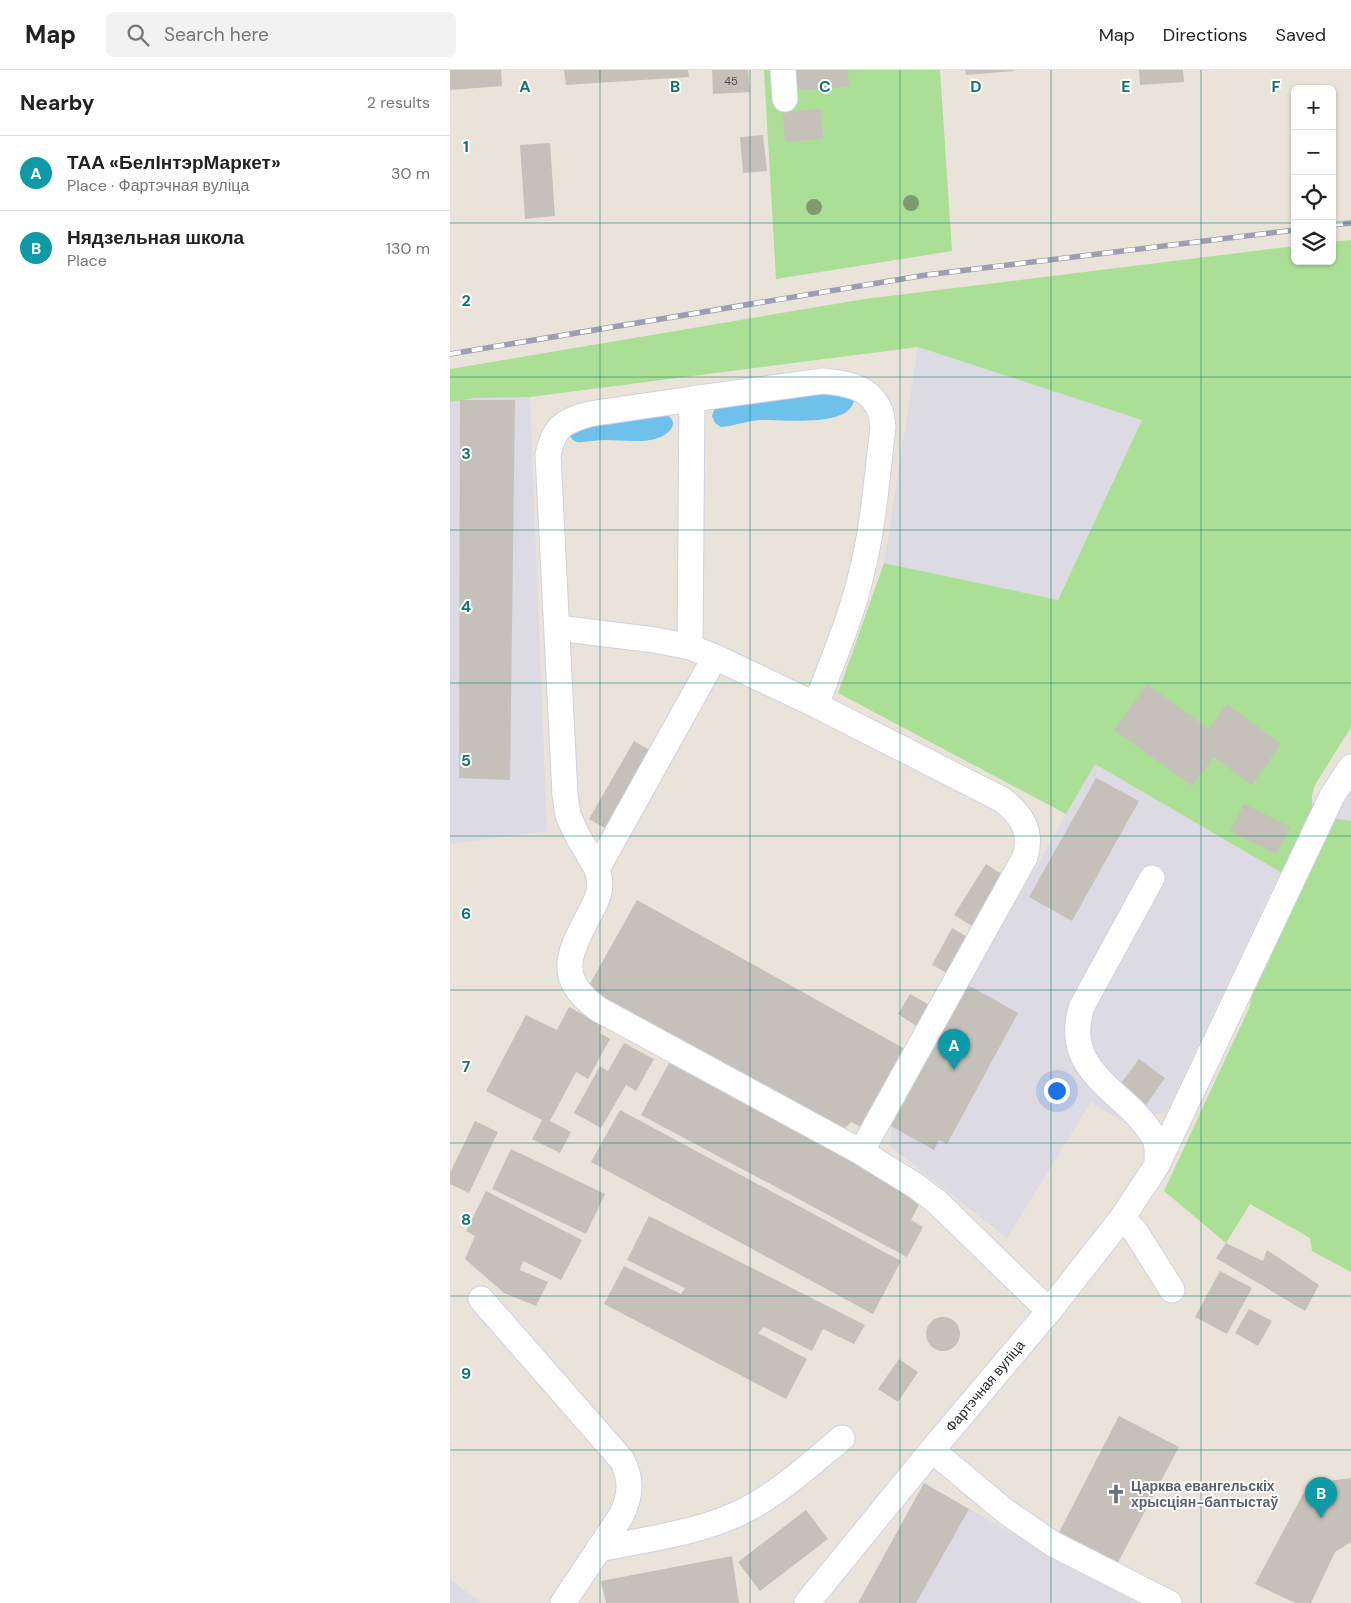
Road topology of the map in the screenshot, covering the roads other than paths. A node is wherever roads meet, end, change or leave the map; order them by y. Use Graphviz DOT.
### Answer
graph roads {
  1 [pos="783,70"];
  2 [pos="784,100"];
  3 [pos="692,399"];
  4 [pos="558,628"];
  5 [pos="690,647"];
  6 [pos="716,657"];
  7 [pos="816,705"];
  8 [pos="1351,767"];
  9 [pos="597,870"];
  10 [pos="1152,878"];
  11 [pos="861,1152"];
  12 [pos="1157,1165"];
  13 [pos="1122,1218"];
  14 [pos="1172,1290"];
  15 [pos="481,1299"];
  16 [pos="1049,1311"];
  17 [pos="842,1438"];
  18 [pos="932,1450"];
  19 [pos="598,1549"];
  20 [pos="562,1603"];
  21 [pos="807,1603"];
  22 [pos="1169,1603"];
  1 -- 2 [label="street"];
  3 -- 4 [label="street"];
  3 -- 5 [label="street"];
  3 -- 7 [label="street"];
  4 -- 5 [label="street"];
  4 -- 9 [label="street"];
  5 -- 6 [label="street"];
  6 -- 7 [label="street"];
  6 -- 9 [label="street"];
  7 -- 11 [label="street"];
  8 -- 12 [label="street, Фартэчная вуліца"];
  9 -- 11 [label="street"];
  10 -- 12 [label="street"];
  11 -- 16 [label="street"];
  12 -- 13 [label="street, Фартэчная вуліца"];
  13 -- 14 [label="street"];
  13 -- 16 [label="street, Фартэчная вуліца"];
  15 -- 19 [label="street"];
  16 -- 18 [label="street, Фартэчная вуліца"];
  17 -- 19 [label="street"];
  18 -- 21 [label="street, Фартэчная вуліца"];
  18 -- 22 [label="street"];
  19 -- 20 [label="street"];
}
